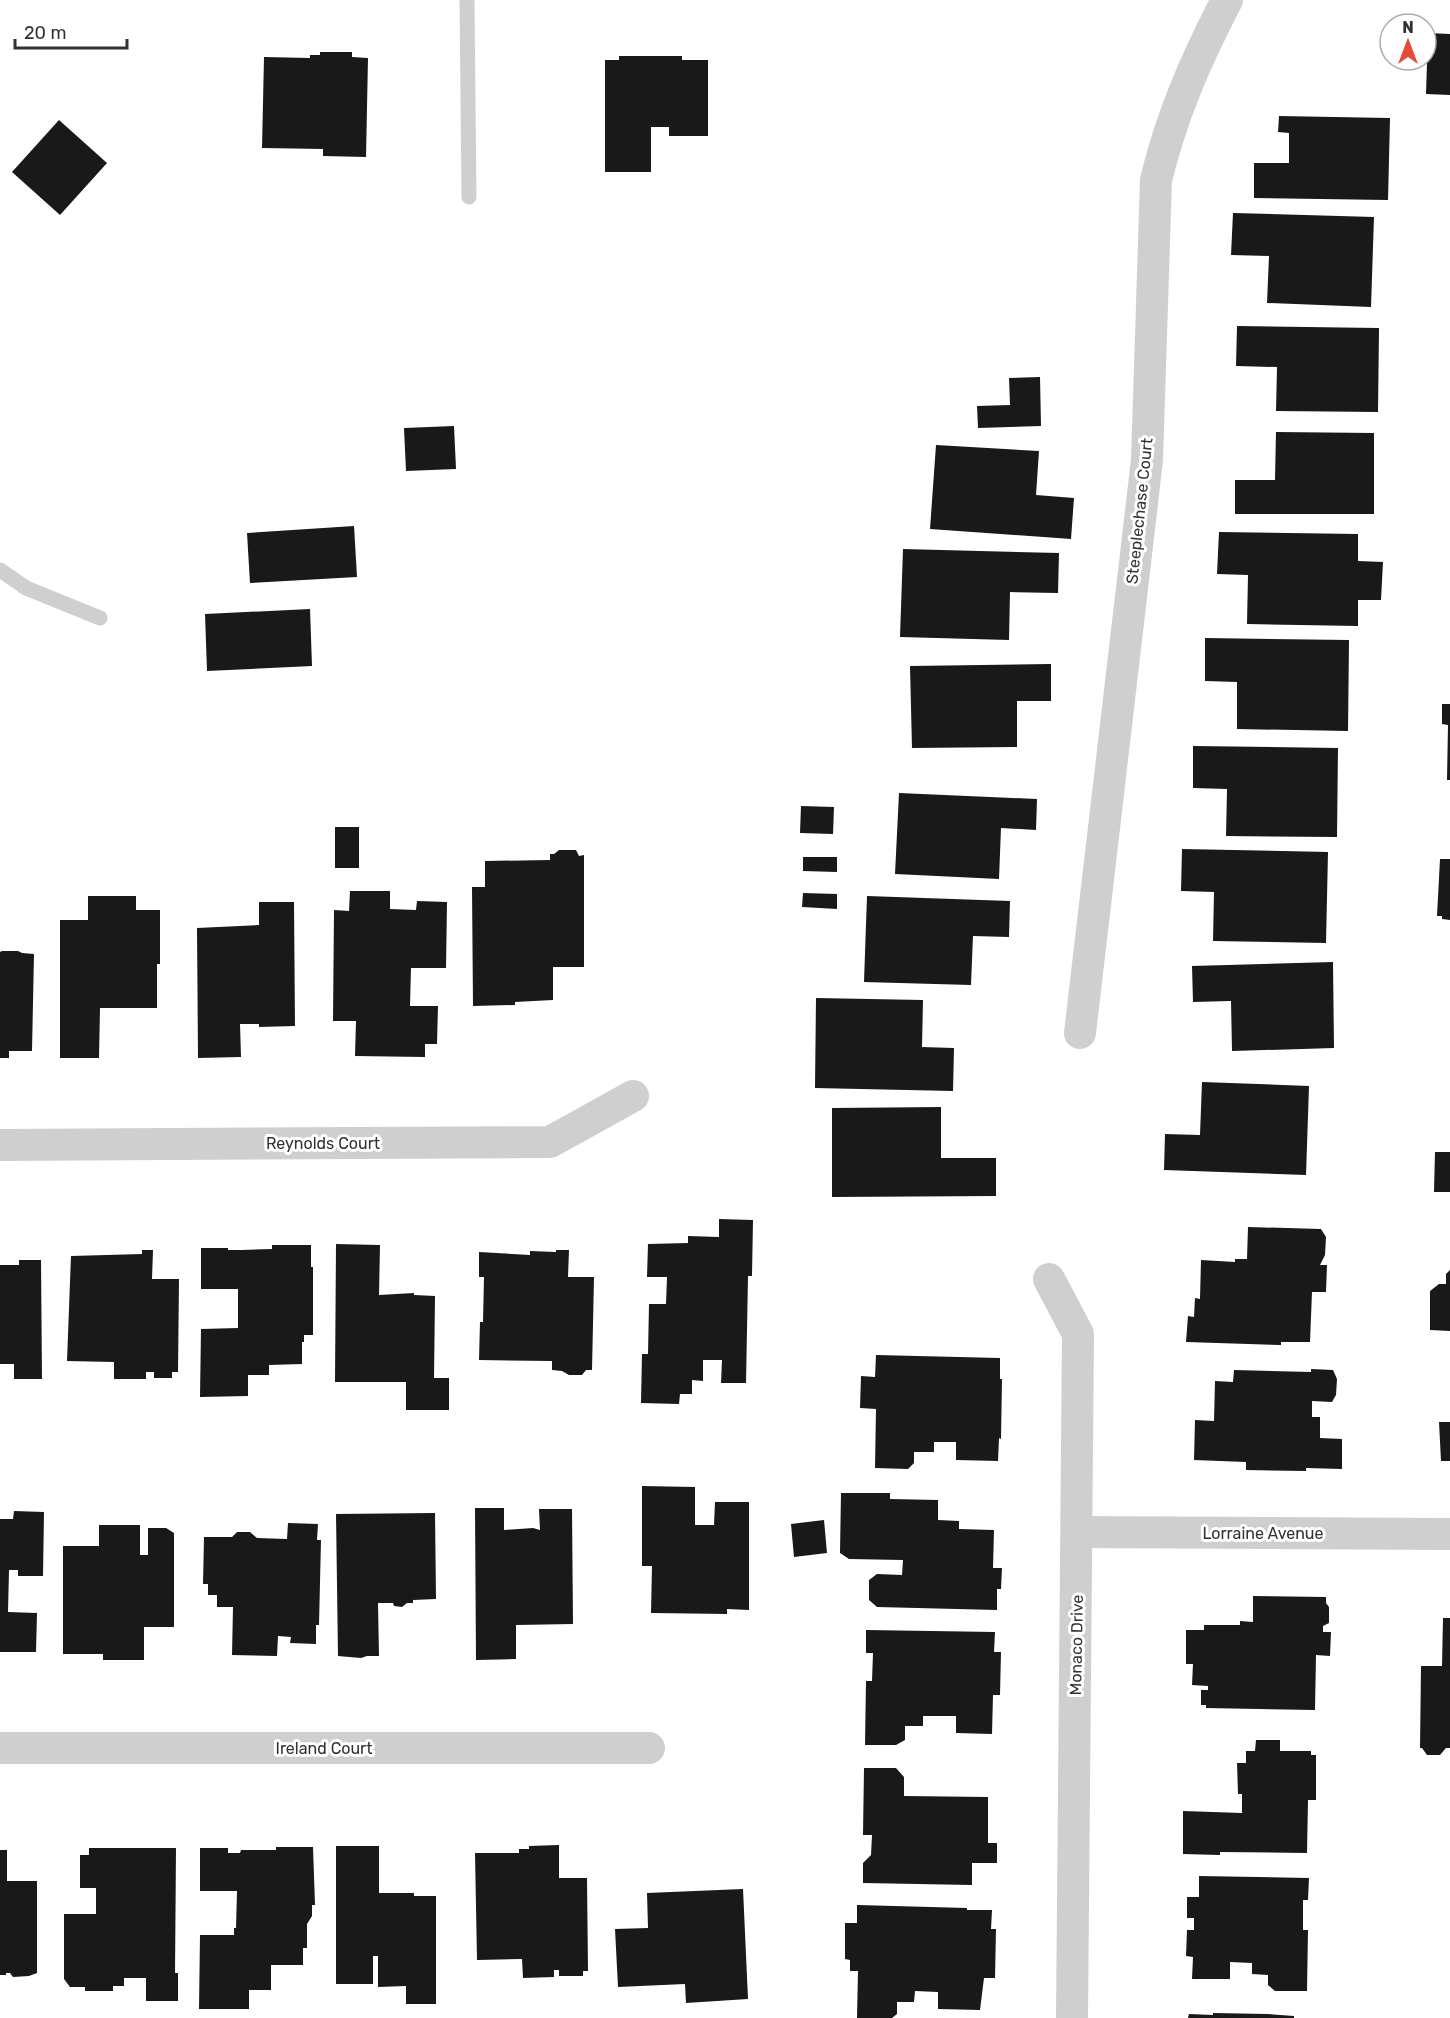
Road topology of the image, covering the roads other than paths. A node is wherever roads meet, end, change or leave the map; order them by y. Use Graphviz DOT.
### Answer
graph roads {
  1 [pos="467,0"];
  2 [pos="1227,0"];
  3 [pos="470,197"];
  4 [pos="0,570"];
  5 [pos="100,618"];
  6 [pos="1080,1033"];
  7 [pos="633,1096"];
  8 [pos="0,1145"];
  9 [pos="1049,1279"];
  10 [pos="1077,1532"];
  11 [pos="1450,1534"];
  12 [pos="0,1748"];
  13 [pos="649,1748"];
  14 [pos="1072,2018"];
  1 -- 3 [label="lane"];
  2 -- 6 [label="street, Steeplechase Court"];
  4 -- 5 [label="lane"];
  7 -- 8 [label="street, Reynolds Court"];
  9 -- 10 [label="street, Monaco Drive"];
  10 -- 11 [label="street, Lorraine Avenue"];
  10 -- 14 [label="street, Monaco Drive"];
  12 -- 13 [label="street, Ireland Court"];
}
